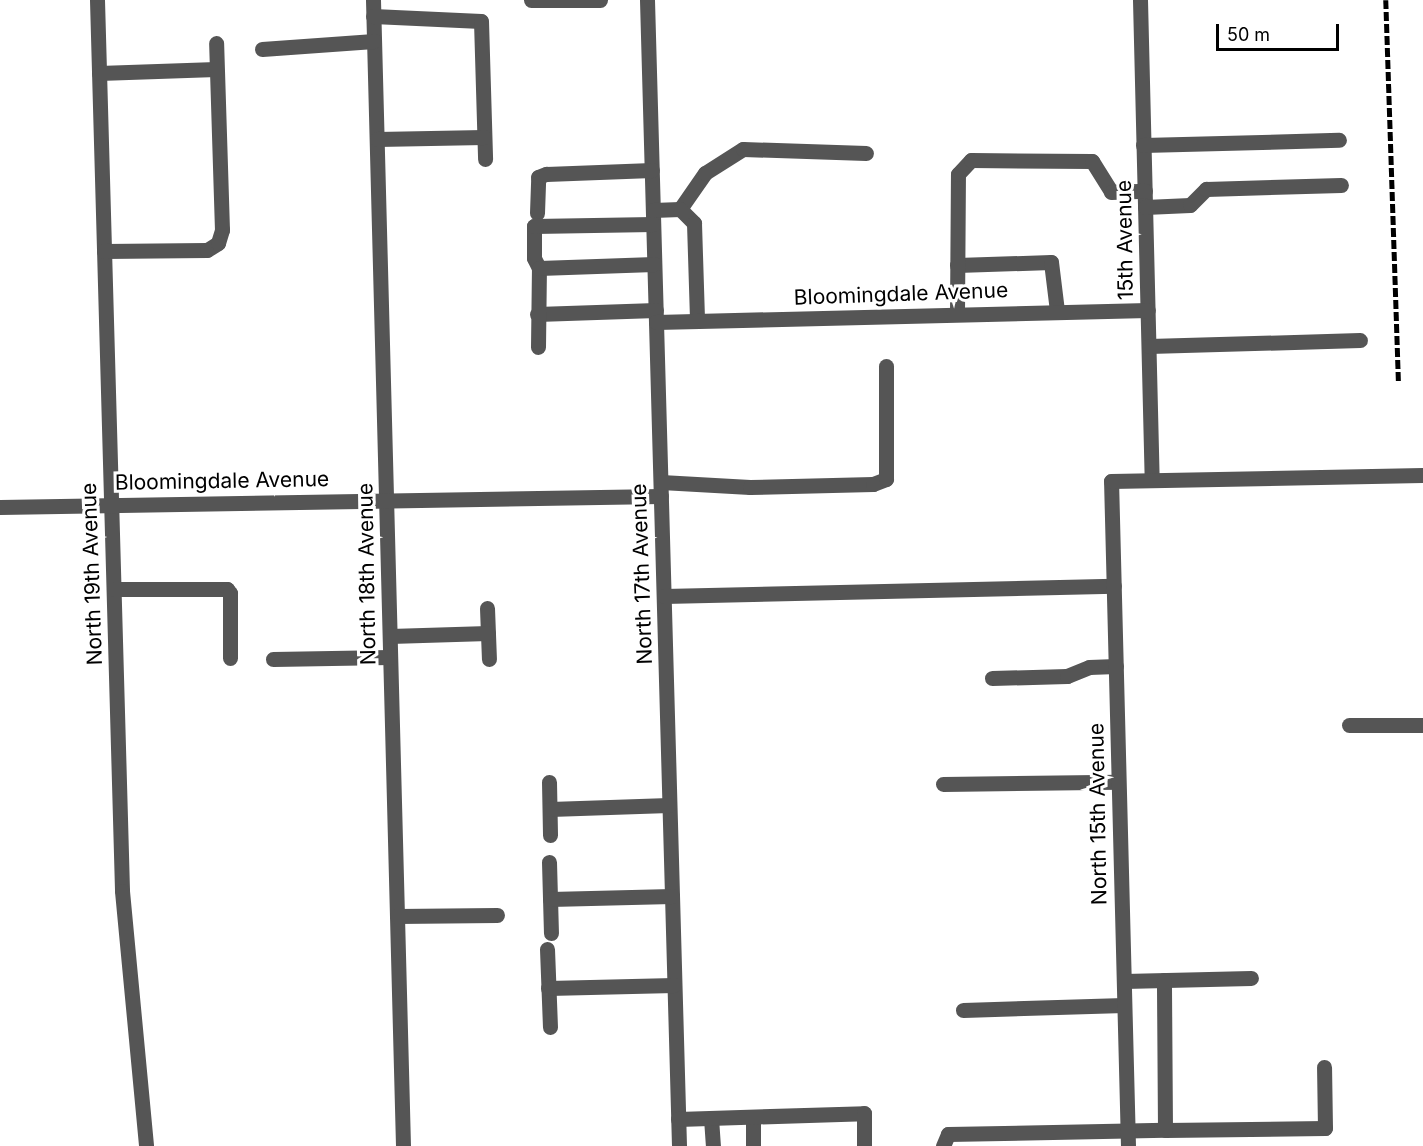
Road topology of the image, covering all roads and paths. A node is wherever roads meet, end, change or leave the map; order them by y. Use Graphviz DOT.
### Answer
graph roads {
  1 [pos="97,0"];
  2 [pos="373,0"];
  3 [pos="531,0"];
  4 [pos="600,0"];
  5 [pos="647,0"];
  6 [pos="1140,0"];
  7 [pos="373,16"];
  8 [pos="374,40"];
  9 [pos="216,43"];
  10 [pos="262,49"];
  11 [pos="216,69"];
  12 [pos="99,73"];
  13 [pos="484,136"];
  14 [pos="377,139"];
  15 [pos="1339,140"];
  16 [pos="1143,145"];
  17 [pos="866,153"];
  18 [pos="485,159"];
  19 [pos="652,170"];
  20 [pos="1341,185"];
  21 [pos="1145,191"];
  22 [pos="1145,207"];
  23 [pos="680,209"];
  24 [pos="537,213"];
  25 [pos="653,217"];
  26 [pos="104,251"];
  27 [pos="654,264"];
  28 [pos="957,265"];
  29 [pos="538,268"];
  30 [pos="1148,310"];
  31 [pos="1057,311"];
  32 [pos="957,313"];
  33 [pos="537,314"];
  34 [pos="656,316"];
  35 [pos="697,321"];
  36 [pos="1359,340"];
  37 [pos="1149,346"];
  38 [pos="538,347"];
  39 [pos="886,366"];
  40 [pos="1423,475"];
  41 [pos="1152,480"];
  42 [pos="661,489"];
  43 [pos="387,501"];
  44 [pos="111,504"];
  45 [pos="0,507"];
  46 [pos="1114,586"];
  47 [pos="114,589"];
  48 [pos="664,596"];
  49 [pos="487,608"];
  50 [pos="488,633"];
  51 [pos="390,636"];
  52 [pos="390,657"];
  53 [pos="230,658"];
  54 [pos="273,659"];
  55 [pos="489,659"];
  56 [pos="1116,666"];
  57 [pos="992,678"];
  58 [pos="1349,724"];
  59 [pos="1423,725"];
  60 [pos="549,782"];
  61 [pos="1118,782"];
  62 [pos="943,784"];
  63 [pos="669,805"];
  64 [pos="550,809"];
  65 [pos="550,835"];
  66 [pos="549,862"];
  67 [pos="672,896"];
  68 [pos="550,899"];
  69 [pos="497,915"];
  70 [pos="397,916"];
  71 [pos="551,933"];
  72 [pos="547,949"];
  73 [pos="1251,978"];
  74 [pos="1164,980"];
  75 [pos="1124,981"];
  76 [pos="674,985"];
  77 [pos="548,988"];
  78 [pos="1124,1005"];
  79 [pos="963,1010"];
  80 [pos="550,1027"];
  81 [pos="1324,1066"];
  82 [pos="753,1117"];
  83 [pos="711,1118"];
  84 [pos="678,1119"];
  85 [pos="1127,1130"];
  86 [pos="1165,1130"];
  87 [pos="146,1146"];
  88 [pos="403,1146"];
  89 [pos="679,1146"];
  90 [pos="713,1146"];
  91 [pos="753,1146"];
  92 [pos="864,1146"];
  93 [pos="943,1146"];
  94 [pos="1128,1146"];
  1 -- 12 [label="street, North 19th Avenue"];
  2 -- 7 [label="street, North 18th Avenue"];
  3 -- 4 [label="street"];
  5 -- 19 [label="street, North 17th Avenue"];
  6 -- 16 [label="street, 15th Avenue"];
  7 -- 8 [label="street, North 18th Avenue"];
  7 -- 13 [label="street"];
  8 -- 10 [label="street"];
  8 -- 14 [label="street, North 18th Avenue"];
  9 -- 11 [label="street"];
  11 -- 12 [label="street"];
  11 -- 26 [label="street"];
  12 -- 26 [label="street, North 19th Avenue"];
  13 -- 14 [label="street"];
  13 -- 18 [label="street"];
  14 -- 43 [label="street, North 18th Avenue"];
  15 -- 16 [label="street"];
  16 -- 21 [label="street, 15th Avenue"];
  17 -- 23 [label="street"];
  19 -- 24 [label="street"];
  19 -- 25 [label="street, North 17th Avenue"];
  20 -- 22 [label="street"];
  21 -- 22 [label="street, 15th Avenue"];
  21 -- 28 [label="street"];
  22 -- 30 [label="street, 15th Avenue"];
  23 -- 25 [label="street"];
  23 -- 35 [label="street"];
  25 -- 27 [label="street, North 17th Avenue"];
  25 -- 29 [label="street"];
  26 -- 44 [label="street, North 19th Avenue"];
  27 -- 29 [label="street"];
  27 -- 34 [label="street, North 17th Avenue"];
  28 -- 31 [label="street"];
  28 -- 32 [label="street"];
  29 -- 33 [label="street"];
  30 -- 31 [label="street, Bloomingdale Avenue"];
  30 -- 37 [label="street, 15th Avenue"];
  31 -- 32 [label="street, Bloomingdale Avenue"];
  32 -- 35 [label="street, Bloomingdale Avenue"];
  33 -- 34 [label="street, Bloomingdale Avenue"];
  33 -- 38 [label="street"];
  34 -- 35 [label="street, Bloomingdale Avenue"];
  34 -- 42 [label="street, North 17th Avenue"];
  36 -- 37 [label="street"];
  37 -- 41 [label="street, 15th Avenue"];
  39 -- 42 [label="street, Bloomingdale Avenue"];
  40 -- 41 [label="street"];
  41 -- 46 [label="street, North 15th Avenue"];
  42 -- 43 [label="street, Bloomingdale Avenue"];
  42 -- 48 [label="street, North 17th Avenue"];
  43 -- 44 [label="street, Bloomingdale Avenue"];
  43 -- 51 [label="street, North 18th Avenue"];
  44 -- 45 [label="street, Bloomingdale Avenue"];
  44 -- 47 [label="street, North 19th Avenue"];
  46 -- 48 [label="street"];
  46 -- 56 [label="street, North 15th Avenue"];
  47 -- 53 [label="street"];
  47 -- 87 [label="street, North 19th Avenue"];
  48 -- 63 [label="street, North 17th Avenue"];
  49 -- 50 [label="street"];
  50 -- 51 [label="street"];
  50 -- 55 [label="street"];
  51 -- 52 [label="street, North 18th Avenue"];
  52 -- 54 [label="street"];
  52 -- 70 [label="street, North 18th Avenue"];
  56 -- 57 [label="street"];
  56 -- 61 [label="street, North 15th Avenue"];
  58 -- 59 [label="street"];
  60 -- 64 [label="street"];
  61 -- 62 [label="street"];
  61 -- 75 [label="street, North 15th Avenue"];
  63 -- 64 [label="street"];
  63 -- 67 [label="street, North 17th Avenue"];
  64 -- 65 [label="street"];
  66 -- 68 [label="street"];
  67 -- 68 [label="street"];
  67 -- 76 [label="street, North 17th Avenue"];
  68 -- 71 [label="street"];
  69 -- 70 [label="street"];
  70 -- 88 [label="street, North 18th Avenue"];
  72 -- 77 [label="street"];
  73 -- 74 [label="street"];
  74 -- 75 [label="street"];
  74 -- 86 [label="street"];
  75 -- 78 [label="street, North 15th Avenue"];
  76 -- 77 [label="street"];
  76 -- 84 [label="street, North 17th Avenue"];
  77 -- 80 [label="street"];
  78 -- 79 [label="street"];
  78 -- 85 [label="street, North 15th Avenue"];
  81 -- 86 [label="street"];
  82 -- 83 [label="street"];
  82 -- 91 [label="street"];
  82 -- 92 [label="street"];
  83 -- 84 [label="street"];
  83 -- 90 [label="street"];
  84 -- 89 [label="street, North 17th Avenue"];
  85 -- 86 [label="street"];
  85 -- 93 [label="street"];
  85 -- 94 [label="street, North 15th Avenue"];
}
